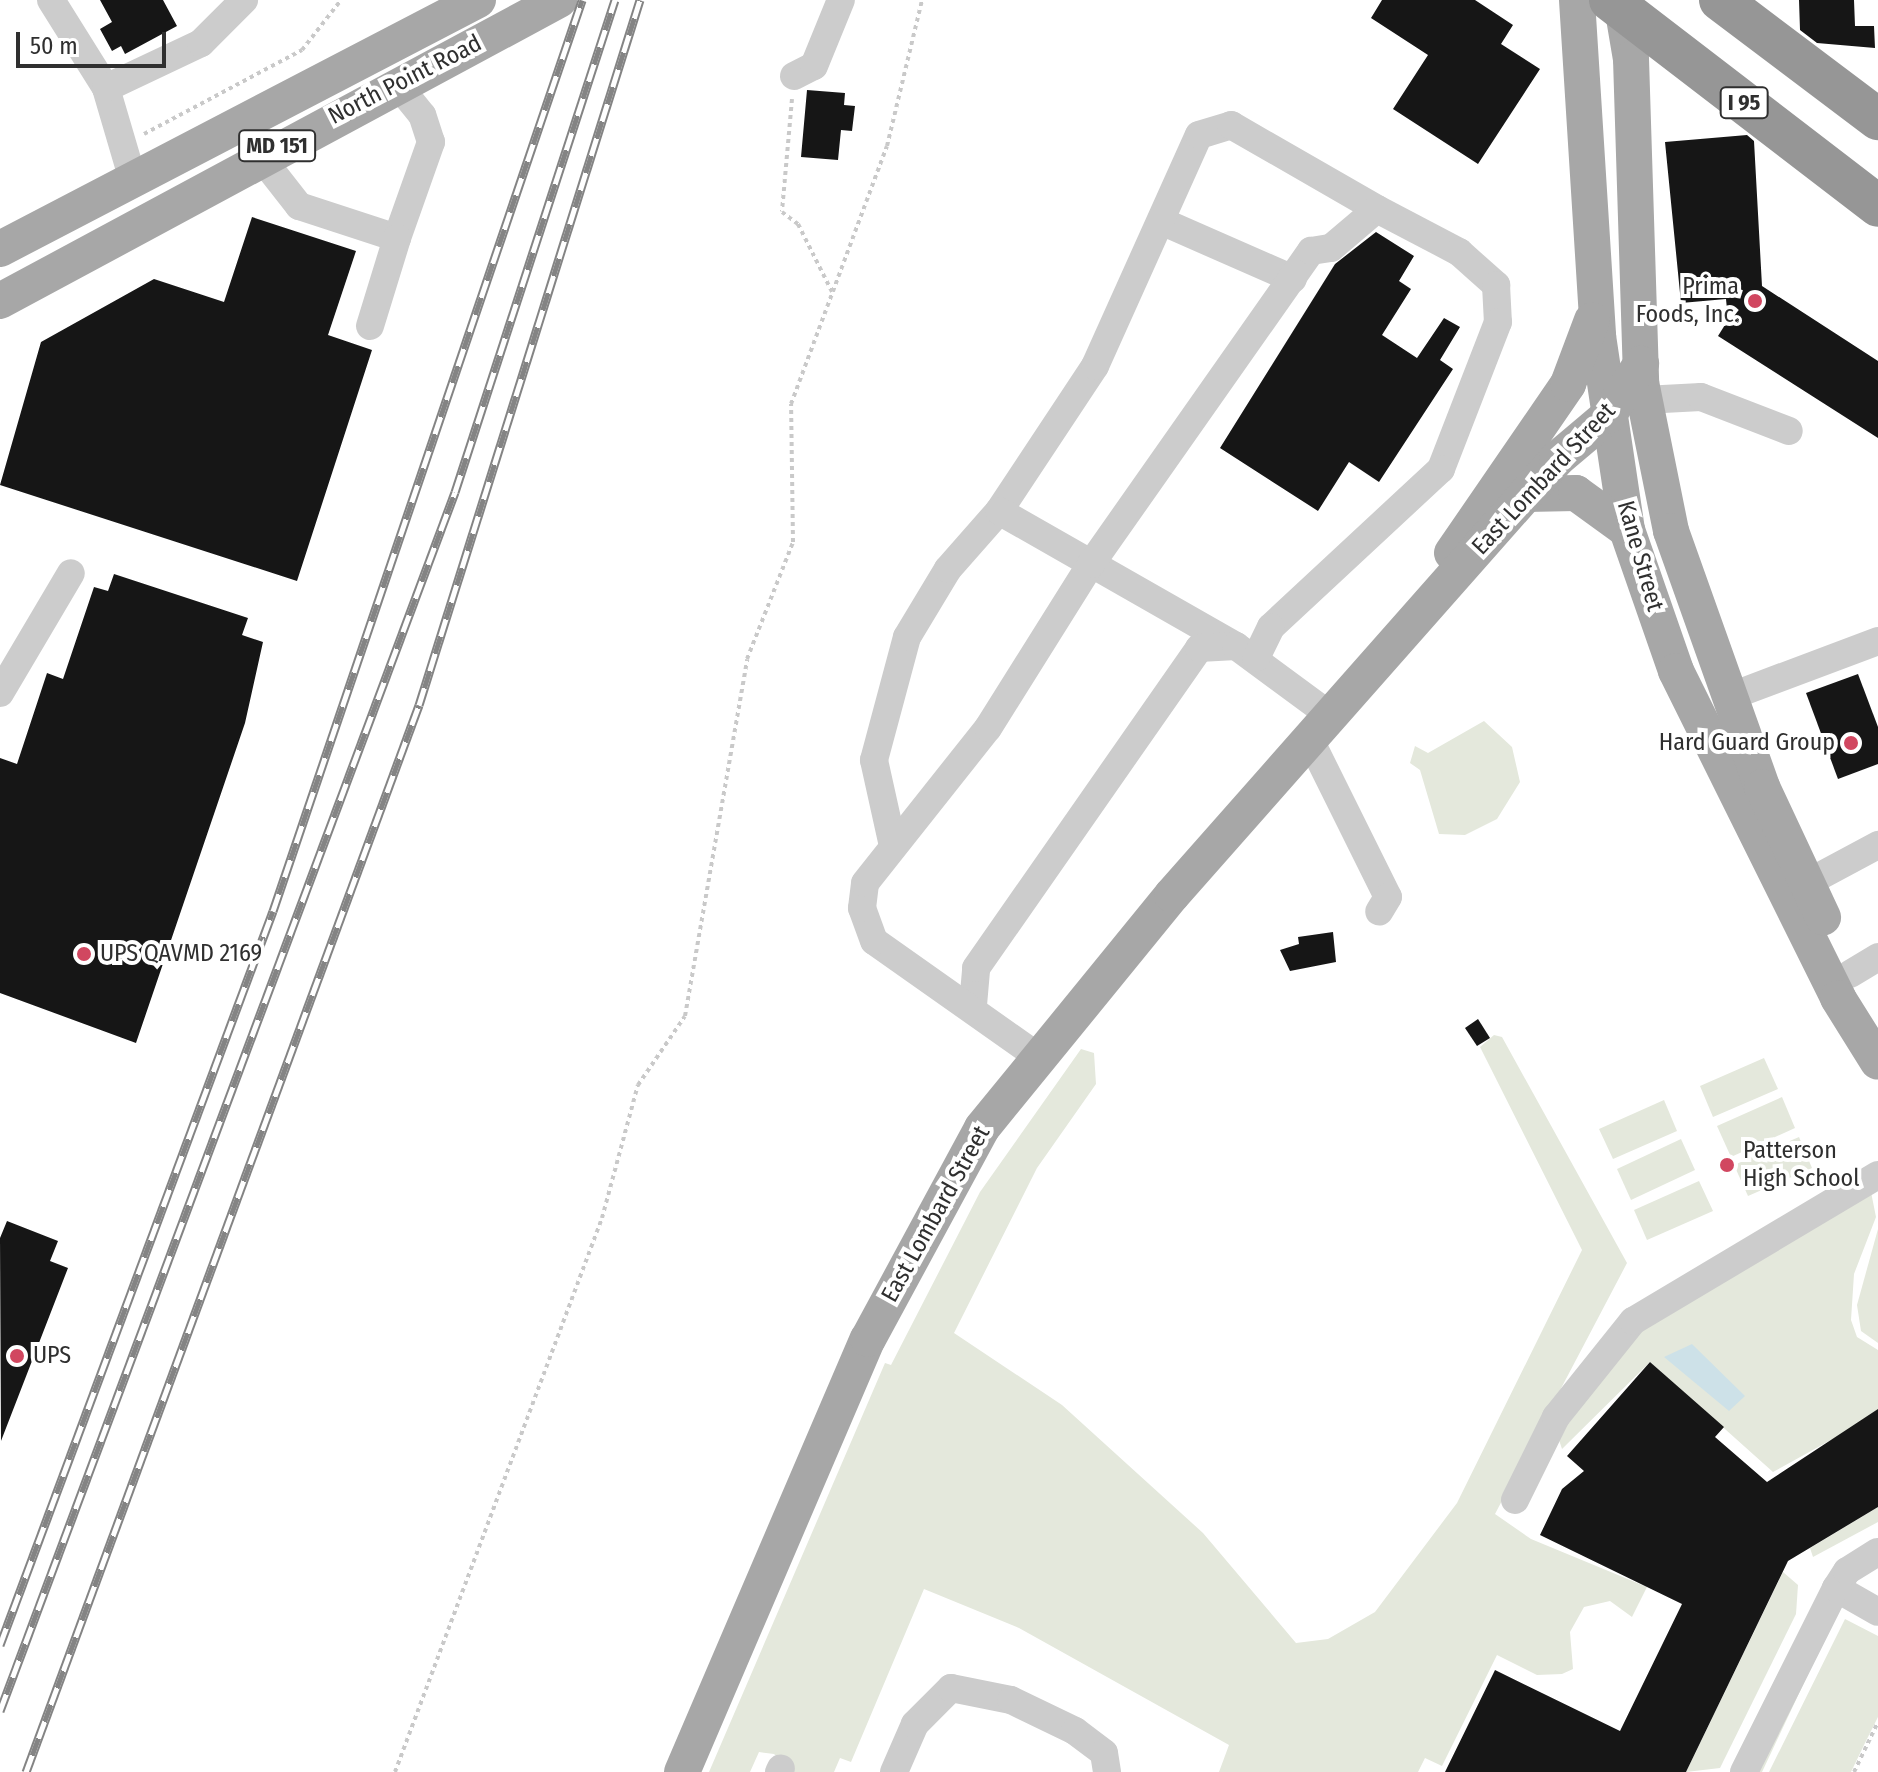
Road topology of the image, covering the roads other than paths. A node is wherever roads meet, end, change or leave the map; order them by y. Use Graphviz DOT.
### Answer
graph roads {
  1 [pos="51,0"];
  2 [pos="244,0"];
  3 [pos="478,0"];
  4 [pos="559,0"];
  5 [pos="841,0"];
  6 [pos="1577,0"];
  7 [pos="1610,0"];
  8 [pos="1621,0"];
  9 [pos="1720,0"];
  10 [pos="794,76"];
  11 [pos="397,84"];
  12 [pos="106,88"];
  13 [pos="294,95"];
  14 [pos="1878,119"];
  15 [pos="311,129"];
  16 [pos="259,155"];
  17 [pos="133,180"];
  18 [pos="1878,206"];
  19 [pos="1377,209"];
  20 [pos="150,217"];
  21 [pos="1161,221"];
  22 [pos="397,238"];
  23 [pos="0,249"];
  24 [pos="1293,279"];
  25 [pos="1598,292"];
  26 [pos="0,301"];
  27 [pos="370,326"];
  28 [pos="1641,364"];
  29 [pos="1644,400"];
  30 [pos="1608,416"];
  31 [pos="1789,431"];
  32 [pos="1651,435"];
  33 [pos="1528,441"];
  34 [pos="1526,494"];
  35 [pos="999,511"];
  36 [pos="1627,530"];
  37 [pos="1091,564"];
  38 [pos="71,573"];
  39 [pos="1410,627"];
  40 [pos="1878,641"];
  41 [pos="1254,658"];
  42 [pos="0,693"];
  43 [pos="1729,697"];
  44 [pos="1321,728"];
  45 [pos="1878,845"];
  46 [pos="893,846"];
  47 [pos="1807,883"];
  48 [pos="1379,912"];
  49 [pos="1864,966"];
  50 [pos="973,1005"];
  51 [pos="1878,1030"];
  52 [pos="1037,1056"];
  53 [pos="1878,1062"];
  54 [pos="1878,1175"];
  55 [pos="1515,1500"];
  56 [pos="1878,1552"];
  57 [pos="1836,1588"];
  58 [pos="1878,1612"];
  59 [pos="682,1772"];
  60 [pos="894,1772"];
  61 [pos="1107,1772"];
  62 [pos="1744,1772"];
  1 -- 12 [label="lane"];
  2 -- 12 [label="lane"];
  3 -- 13 [label="main road, North Point Road / MD 151"];
  4 -- 11 [label="main road, North Point Road / MD 151"];
  5 -- 10 [label="lane"];
  6 -- 25 [label="main road, Kane Street"];
  7 -- 18 [label="highway, I 95, bridge"];
  8 -- 28 [label="main road, Kane Street"];
  9 -- 14 [label="highway"];
  11 -- 15 [label="main road, North Point Road / MD 151"];
  11 -- 22 [label="lane"];
  12 -- 17 [label="lane"];
  13 -- 15 [label="main road"];
  13 -- 17 [label="main road, North Point Road / MD 151"];
  15 -- 16 [label="main road, North Point Road / MD 151"];
  16 -- 20 [label="main road, North Point Road / MD 151"];
  16 -- 22 [label="lane"];
  17 -- 20 [label="main road"];
  17 -- 23 [label="main road, North Point Road / MD 151"];
  19 -- 21 [label="lane"];
  19 -- 24 [label="lane"];
  19 -- 41 [label="lane"];
  20 -- 26 [label="main road, North Point Road / MD 151"];
  21 -- 24 [label="lane"];
  21 -- 35 [label="lane"];
  22 -- 27 [label="lane"];
  24 -- 37 [label="lane"];
  25 -- 30 [label="main road, Kane Street"];
  25 -- 33 [label="main road, East Lombard Street"];
  28 -- 29 [label="main road, Kane Street"];
  28 -- 30 [label="main road, East Lombard Street"];
  29 -- 31 [label="lane"];
  29 -- 32 [label="main road, Kane Street"];
  30 -- 32 [label="main road"];
  30 -- 33 [label="main road"];
  30 -- 34 [label="main road, East Lombard Street"];
  30 -- 36 [label="main road, Kane Street"];
  32 -- 43 [label="main road, Kane Street"];
  33 -- 39 [label="main road, East Lombard Street"];
  34 -- 36 [label="main road"];
  34 -- 39 [label="main road, East Lombard Street"];
  35 -- 37 [label="lane"];
  35 -- 46 [label="lane"];
  36 -- 53 [label="main road, Kane Street"];
  37 -- 41 [label="lane"];
  37 -- 46 [label="lane"];
  38 -- 42 [label="lane"];
  39 -- 44 [label="main road, East Lombard Street"];
  40 -- 43 [label="lane"];
  41 -- 44 [label="lane"];
  41 -- 50 [label="lane"];
  43 -- 47 [label="main road, Kane Street"];
  44 -- 48 [label="lane"];
  44 -- 52 [label="main road, East Lombard Street"];
  45 -- 47 [label="lane"];
  46 -- 50 [label="lane"];
  47 -- 49 [label="main road, Kane Street"];
  49 -- 51 [label="main road, Kane Street"];
  50 -- 52 [label="lane"];
  52 -- 59 [label="main road, East Lombard Street"];
  54 -- 55 [label="lane"];
  56 -- 57 [label="lane"];
  57 -- 58 [label="lane"];
  57 -- 62 [label="lane"];
  60 -- 61 [label="lane"];
}
